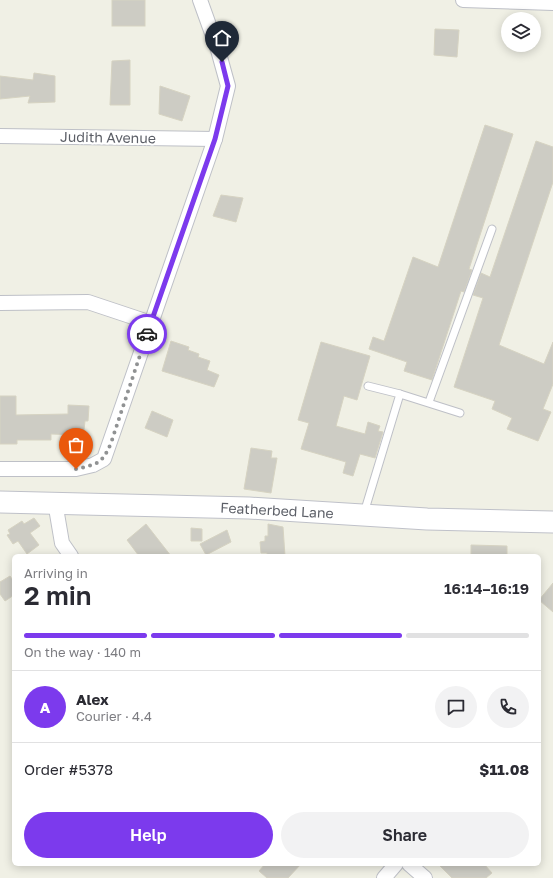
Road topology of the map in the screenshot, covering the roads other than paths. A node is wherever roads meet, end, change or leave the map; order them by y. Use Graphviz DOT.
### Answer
graph roads {
  1 [pos="200,0"];
  2 [pos="463,0"];
  3 [pos="553,3"];
  4 [pos="0,136"];
  5 [pos="215,139"];
  6 [pos="492,229"];
  7 [pos="0,304"];
  8 [pos="150,323"];
  9 [pos="368,386"];
  10 [pos="400,394"];
  11 [pos="429,402"];
  12 [pos="460,413"];
  13 [pos="0,469"];
  14 [pos="0,502"];
  15 [pos="55,502"];
  16 [pos="364,515"];
  17 [pos="553,522"];
  18 [pos="70,554"];
  19 [pos="394,866"];
  20 [pos="411,866"];
  21 [pos="384,878"];
  22 [pos="425,878"];
  1 -- 5 [label="street"];
  2 -- 3 [label="street"];
  4 -- 5 [label="street, Judith Avenue"];
  5 -- 8 [label="street"];
  6 -- 11 [label="lane"];
  7 -- 8 [label="street"];
  8 -- 13 [label="street"];
  9 -- 10 [label="lane"];
  10 -- 11 [label="lane"];
  10 -- 16 [label="lane"];
  11 -- 12 [label="lane"];
  14 -- 15 [label="main road, Featherbed Lane"];
  15 -- 16 [label="main road, Featherbed Lane"];
  15 -- 18 [label="street"];
  16 -- 17 [label="main road, Featherbed Lane"];
  19 -- 21 [label="street"];
  20 -- 22 [label="street"];
}
